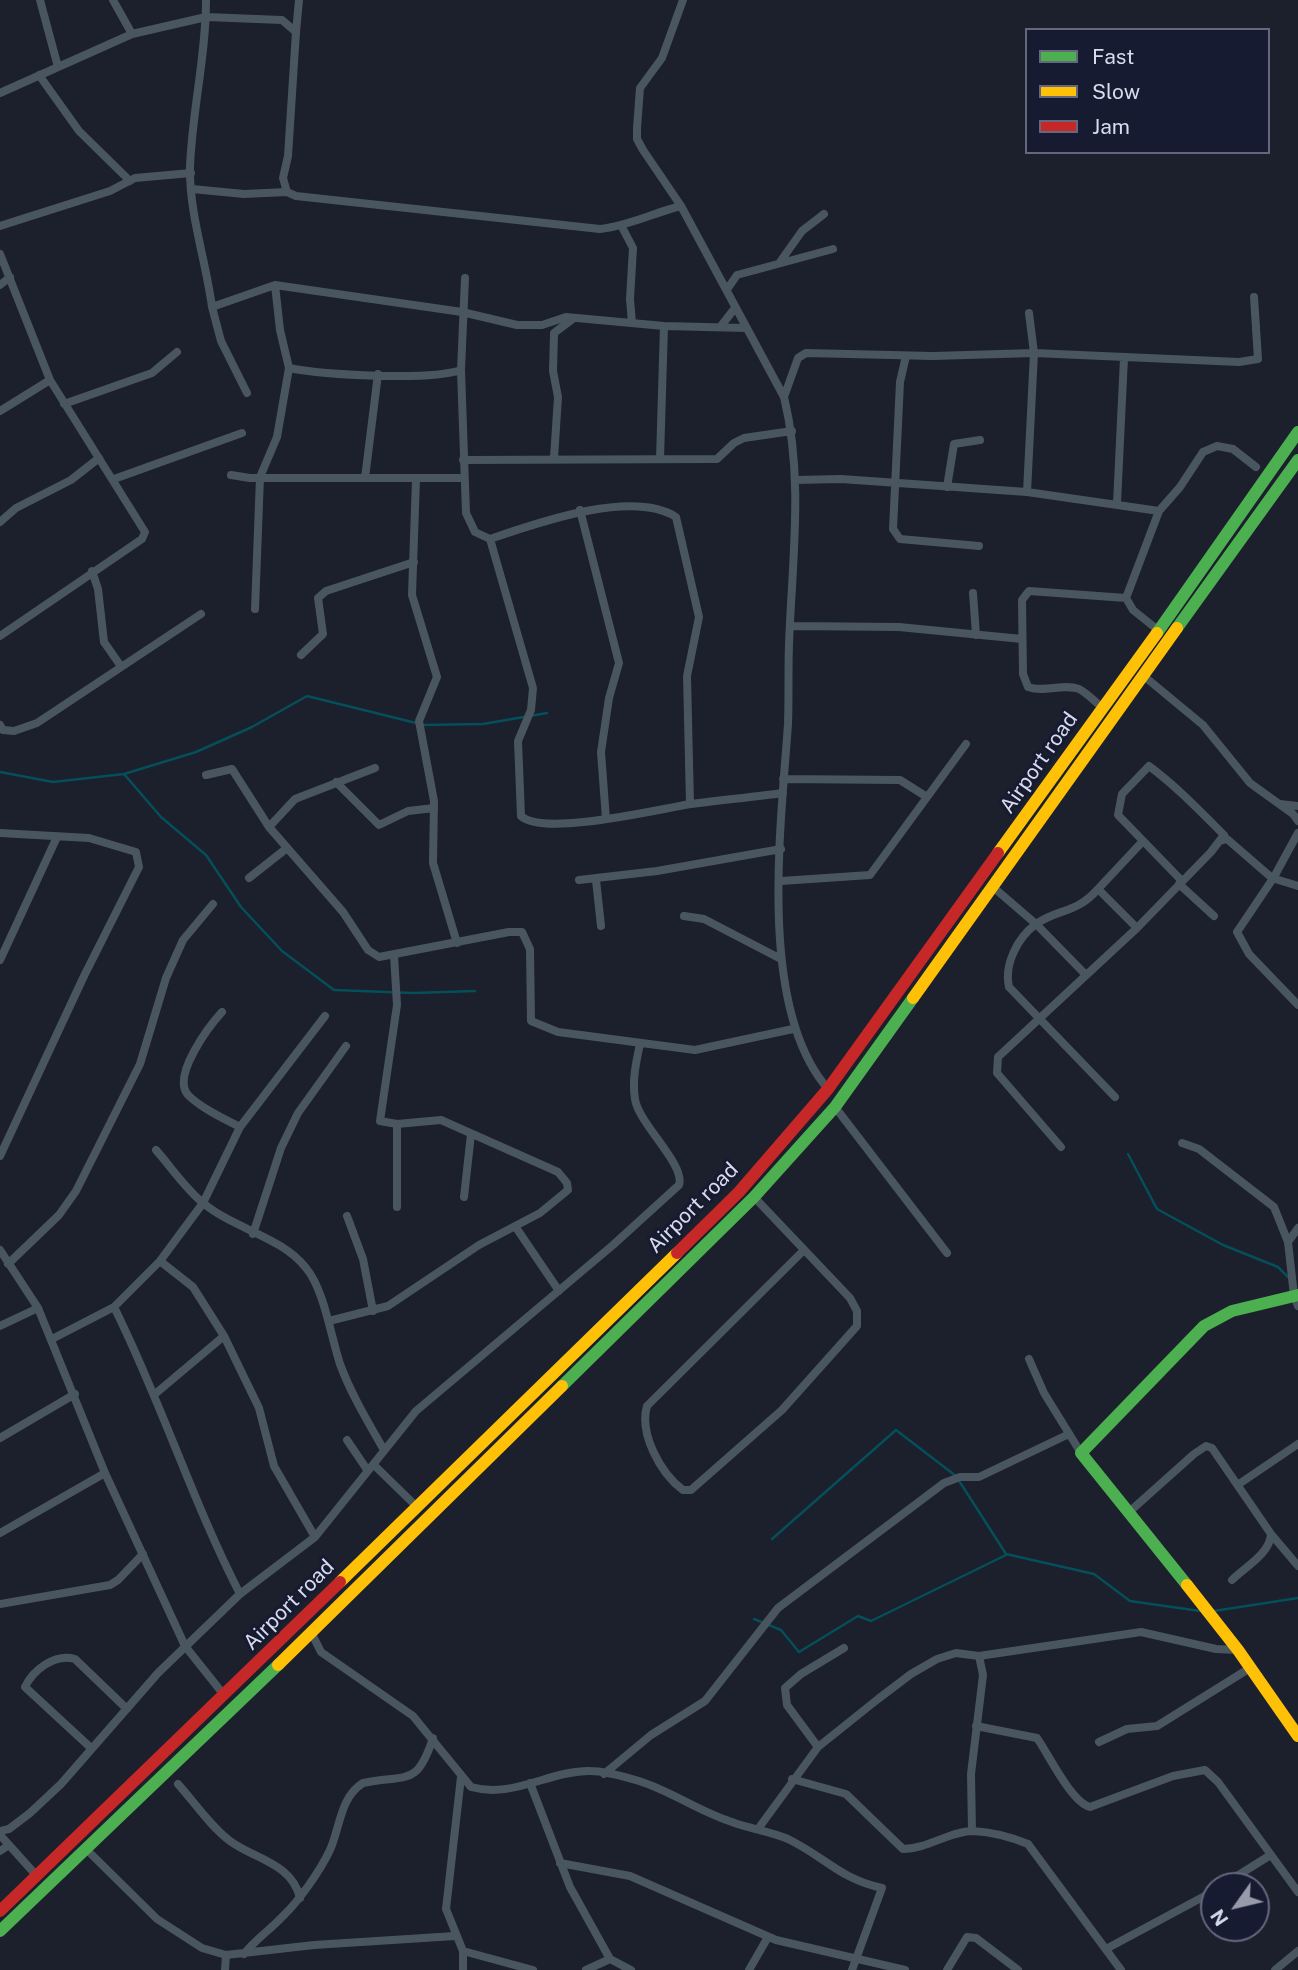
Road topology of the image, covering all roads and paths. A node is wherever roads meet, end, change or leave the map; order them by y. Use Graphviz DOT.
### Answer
graph roads {
  1 [pos="40,0"];
  2 [pos="114,0"];
  3 [pos="205,0"];
  4 [pos="299,0"];
  5 [pos="683,0"];
  6 [pos="206,17"];
  7 [pos="296,33"];
  8 [pos="132,34"];
  9 [pos="58,67"];
  10 [pos="39,75"];
  11 [pos="0,93"];
  12 [pos="191,173"];
  13 [pos="131,181"];
  14 [pos="192,189"];
  15 [pos="287,192"];
  16 [pos="681,206"];
  17 [pos="824,214"];
  18 [pos="0,226"];
  19 [pos="622,227"];
  20 [pos="833,249"];
  21 [pos="0,254"];
  22 [pos="780,262"];
  23 [pos="10,277"];
  24 [pos="465,278"];
  25 [pos="0,285"];
  26 [pos="275,285"];
  27 [pos="728,288"];
  28 [pos="1254,297"];
  29 [pos="212,307"];
  30 [pos="735,307"];
  31 [pos="462,312"];
  32 [pos="1030,313"];
  33 [pos="574,318"];
  34 [pos="632,323"];
  35 [pos="664,326"];
  36 [pos="721,326"];
  37 [pos="746,328"];
  38 [pos="177,352"];
  39 [pos="1034,353"];
  40 [pos="906,356"];
  41 [pos="1124,358"];
  42 [pos="289,368"];
  43 [pos="461,370"];
  44 [pos="378,374"];
  45 [pos="50,380"];
  46 [pos="247,393"];
  47 [pos="784,397"];
  48 [pos="64,404"];
  49 [pos="0,411"];
  50 [pos="792,431"];
  51 [pos="1298,432"];
  52 [pos="242,433"];
  53 [pos="980,440"];
  54 [pos="99,458"];
  55 [pos="554,458"];
  56 [pos="660,459"];
  57 [pos="463,460"];
  58 [pos="1298,460"];
  59 [pos="1256,467"];
  60 [pos="231,474"];
  61 [pos="260,477"];
  62 [pos="365,478"];
  63 [pos="464,478"];
  64 [pos="114,479"];
  65 [pos="416,479"];
  66 [pos="795,480"];
  67 [pos="896,482"];
  68 [pos="947,487"];
  69 [pos="1027,492"];
  70 [pos="1116,503"];
  71 [pos="580,510"];
  72 [pos="1159,511"];
  73 [pos="0,522"];
  74 [pos="490,539"];
  75 [pos="979,546"];
  76 [pos="414,562"];
  77 [pos="92,571"];
  78 [pos="1188,590"];
  79 [pos="973,593"];
  80 [pos="1126,598"];
  81 [pos="1200,599"];
  82 [pos="255,609"];
  83 [pos="201,614"];
  84 [pos="791,626"];
  85 [pos="1158,630"];
  86 [pos="976,635"];
  87 [pos="0,636"];
  88 [pos="1022,639"];
  89 [pos="301,655"];
  90 [pos="120,665"];
  91 [pos="1145,677"];
  92 [pos="1102,707"];
  93 [pos="0,725"];
  94 [pos="966,744"];
  95 [pos="375,768"];
  96 [pos="206,775"];
  97 [pos="783,779"];
  98 [pos="336,782"];
  99 [pos="783,793"];
  100 [pos="927,797"];
  101 [pos="690,804"];
  102 [pos="1277,804"];
  103 [pos="1298,806"];
  104 [pos="433,808"];
  105 [pos="606,819"];
  106 [pos="1298,821"];
  107 [pos="269,827"];
  108 [pos="0,833"];
  109 [pos="1298,833"];
  110 [pos="57,837"];
  111 [pos="1143,841"];
  112 [pos="1220,841"];
  113 [pos="287,848"];
  114 [pos="781,849"];
  115 [pos="250,878"];
  116 [pos="1272,878"];
  117 [pos="579,880"];
  118 [pos="596,880"];
  119 [pos="781,881"];
  120 [pos="1180,883"];
  121 [pos="1298,886"];
  122 [pos="993,887"];
  123 [pos="1098,889"];
  124 [pos="213,904"];
  125 [pos="684,916"];
  126 [pos="1214,916"];
  127 [pos="1036,924"];
  128 [pos="601,926"];
  129 [pos="1137,928"];
  130 [pos="457,943"];
  131 [pos="394,955"];
  132 [pos="925,955"];
  133 [pos="781,959"];
  134 [pos="0,960"];
  135 [pos="936,964"];
  136 [pos="1086,975"];
  137 [pos="1298,1005"];
  138 [pos="222,1012"];
  139 [pos="325,1016"];
  140 [pos="1040,1018"];
  141 [pos="793,1029"];
  142 [pos="640,1044"];
  143 [pos="346,1046"];
  144 [pos="828,1089"];
  145 [pos="1115,1097"];
  146 [pos="835,1107"];
  147 [pos="397,1124"];
  148 [pos="240,1127"];
  149 [pos="471,1134"];
  150 [pos="1182,1143"];
  151 [pos="1061,1147"];
  152 [pos="156,1150"];
  153 [pos="0,1156"];
  154 [pos="464,1197"];
  155 [pos="754,1198"];
  156 [pos="203,1203"];
  157 [pos="397,1207"];
  158 [pos="347,1216"];
  159 [pos="515,1226"];
  160 [pos="1298,1228"];
  161 [pos="253,1234"];
  162 [pos="1288,1242"];
  163 [pos="0,1250"];
  164 [pos="803,1251"];
  165 [pos="947,1253"];
  166 [pos="160,1261"];
  167 [pos="8,1264"];
  168 [pos="559,1291"];
  169 [pos="1297,1299"];
  170 [pos="114,1307"];
  171 [pos="38,1308"];
  172 [pos="373,1311"];
  173 [pos="329,1321"];
  174 [pos="0,1326"];
  175 [pos="224,1336"];
  176 [pos="52,1339"];
  177 [pos="1029,1359"];
  178 [pos="555,1372"];
  179 [pos="566,1382"];
  180 [pos="75,1394"];
  181 [pos="155,1394"];
  182 [pos="1069,1434"];
  183 [pos="0,1438"];
  184 [pos="346,1440"];
  185 [pos="1298,1444"];
  186 [pos="384,1450"];
  187 [pos="1081,1453"];
  188 [pos="371,1468"];
  189 [pos="105,1473"];
  190 [pos="1239,1484"];
  191 [pos="416,1506"];
  192 [pos="1128,1513"];
  193 [pos="0,1533"];
  194 [pos="1271,1534"];
  195 [pos="315,1537"];
  196 [pos="143,1554"];
  197 [pos="1298,1566"];
  198 [pos="1232,1580"];
  199 [pos="240,1594"];
  200 [pos="0,1604"];
  201 [pos="311,1632"];
  202 [pos="185,1646"];
  203 [pos="844,1648"];
  204 [pos="1238,1650"];
  205 [pos="979,1656"];
  206 [pos="1250,1668"];
  207 [pos="224,1695"];
  208 [pos="127,1709"];
  209 [pos="976,1726"];
  210 [pos="1298,1736"];
  211 [pos="433,1738"];
  212 [pos="1099,1742"];
  213 [pos="818,1747"];
  214 [pos="91,1748"];
  215 [pos="604,1774"];
  216 [pos="461,1777"];
  217 [pos="792,1779"];
  218 [pos="530,1783"];
  219 [pos="134,1784"];
  220 [pos="178,1784"];
  221 [pos="145,1795"];
  222 [pos="758,1829"];
  223 [pos="972,1831"];
  224 [pos="0,1833"];
  225 [pos="9,1845"];
  226 [pos="87,1850"];
  227 [pos="0,1852"];
  228 [pos="1269,1856"];
  229 [pos="560,1863"];
  230 [pos="1243,1872"];
  231 [pos="36,1875"];
  232 [pos="1298,1892"];
  233 [pos="300,1898"];
  234 [pos="1200,1899"];
  235 [pos="0,1910"];
  236 [pos="0,1931"];
  237 [pos="455,1936"];
  238 [pos="768,1937"];
  239 [pos="1106,1949"];
  240 [pos="463,1951"];
  241 [pos="1298,1951"];
  242 [pos="244,1954"];
  243 [pos="226,1955"];
  244 [pos="610,1959"];
  245 [pos="855,1959"];
  246 [pos="225,1970"];
  247 [pos="463,1970"];
  248 [pos="533,1970"];
  249 [pos="586,1970"];
  250 [pos="631,1970"];
  251 [pos="749,1970"];
  252 [pos="852,1970"];
  253 [pos="905,1970"];
  254 [pos="947,1970"];
  255 [pos="1018,1970"];
  256 [pos="1121,1970"];
  257 [pos="1275,1970"];
  1 -- 9 [label="street"];
  2 -- 8 [label="street"];
  3 -- 6 [label="street"];
  4 -- 7 [label="street"];
  5 -- 16 [label="street"];
  6 -- 7 [label="street"];
  6 -- 8 [label="street"];
  6 -- 12 [label="street"];
  7 -- 15 [label="street"];
  8 -- 9 [label="street"];
  9 -- 10 [label="street"];
  10 -- 11 [label="street"];
  10 -- 13 [label="street"];
  12 -- 13 [label="street"];
  12 -- 14 [label="street"];
  13 -- 18 [label="street"];
  14 -- 15 [label="street"];
  14 -- 29 [label="street"];
  15 -- 19 [label="street"];
  16 -- 19 [label="street"];
  16 -- 27 [label="street"];
  17 -- 22 [label="street"];
  19 -- 34 [label="street"];
  20 -- 22 [label="street"];
  21 -- 23 [label="street"];
  22 -- 27 [label="street"];
  23 -- 25 [label="street"];
  23 -- 45 [label="street"];
  24 -- 31 [label="street"];
  26 -- 29 [label="street"];
  26 -- 31 [label="street"];
  26 -- 42 [label="street"];
  27 -- 30 [label="street"];
  28 -- 41 [label="street"];
  29 -- 46 [label="street"];
  30 -- 36 [label="street"];
  30 -- 37 [label="street"];
  31 -- 33 [label="street"];
  31 -- 43 [label="street"];
  32 -- 39 [label="street"];
  33 -- 34 [label="street"];
  33 -- 55 [label="street"];
  34 -- 35 [label="street"];
  35 -- 36 [label="street"];
  35 -- 56 [label="street"];
  36 -- 37 [label="street"];
  37 -- 47 [label="street"];
  38 -- 48 [label="street"];
  39 -- 40 [label="street"];
  39 -- 41 [label="street"];
  39 -- 69 [label="street"];
  40 -- 47 [label="street"];
  40 -- 67 [label="street"];
  41 -- 70 [label="street"];
  42 -- 44 [label="street"];
  42 -- 61 [label="street"];
  43 -- 44 [label="street"];
  43 -- 57 [label="street"];
  44 -- 62 [label="street"];
  45 -- 48 [label="street"];
  45 -- 49 [label="street"];
  47 -- 50 [label="street"];
  48 -- 54 [label="street"];
  50 -- 56 [label="street"];
  50 -- 66 [label="street"];
  51 -- 78 [label="main road, Airport road"];
  52 -- 64 [label="street"];
  53 -- 68 [label="street"];
  54 -- 64 [label="street"];
  54 -- 73 [label="street"];
  55 -- 56 [label="street"];
  55 -- 57 [label="street"];
  57 -- 63 [label="street"];
  58 -- 81 [label="main road, Airport road"];
  59 -- 72 [label="street"];
  60 -- 61 [label="street"];
  61 -- 62 [label="street"];
  61 -- 82 [label="street"];
  62 -- 65 [label="street"];
  63 -- 65 [label="street"];
  63 -- 74 [label="street"];
  64 -- 77 [label="street"];
  65 -- 76 [label="street"];
  66 -- 67 [label="street"];
  66 -- 84 [label="street"];
  67 -- 68 [label="street"];
  67 -- 75 [label="street"];
  68 -- 69 [label="street"];
  69 -- 70 [label="street"];
  70 -- 72 [label="street"];
  71 -- 74 [label="street"];
  71 -- 101 [label="street"];
  71 -- 105 [label="street"];
  72 -- 80 [label="street"];
  74 -- 105 [label="street"];
  76 -- 89 [label="street"];
  76 -- 104 [label="street"];
  77 -- 87 [label="street"];
  77 -- 90 [label="street"];
  78 -- 81 [label="main road"];
  78 -- 85 [label="main road, Airport road"];
  79 -- 86 [label="street"];
  80 -- 85 [label="street"];
  80 -- 88 [label="street"];
  81 -- 91 [label="main road, Airport road"];
  83 -- 90 [label="street"];
  84 -- 86 [label="street"];
  84 -- 97 [label="street"];
  85 -- 92 [label="main road, Airport road"];
  86 -- 88 [label="street"];
  88 -- 92 [label="street"];
  90 -- 93 [label="street"];
  91 -- 102 [label="street"];
  91 -- 122 [label="main road, Airport road"];
  92 -- 132 [label="main road, Airport road"];
  94 -- 100 [label="street"];
  95 -- 98 [label="street"];
  96 -- 107 [label="street"];
  97 -- 99 [label="street"];
  97 -- 100 [label="street"];
  98 -- 104 [label="street"];
  98 -- 107 [label="street"];
  99 -- 101 [label="street"];
  99 -- 114 [label="street"];
  100 -- 119 [label="street"];
  101 -- 105 [label="street"];
  102 -- 103 [label="street"];
  102 -- 106 [label="street"];
  104 -- 130 [label="street"];
  107 -- 113 [label="street"];
  108 -- 110 [label="street"];
  109 -- 116 [label="street"];
  110 -- 134 [label="street"];
  110 -- 153 [label="street"];
  111 -- 112 [label="street"];
  111 -- 120 [label="street"];
  111 -- 123 [label="street"];
  112 -- 116 [label="street"];
  112 -- 120 [label="street"];
  113 -- 115 [label="street"];
  113 -- 131 [label="street"];
  114 -- 118 [label="street"];
  114 -- 119 [label="street"];
  116 -- 121 [label="street"];
  116 -- 137 [label="street"];
  117 -- 118 [label="street"];
  118 -- 128 [label="street"];
  119 -- 133 [label="street"];
  120 -- 126 [label="street"];
  120 -- 129 [label="street"];
  122 -- 127 [label="street"];
  122 -- 135 [label="main road, Airport road"];
  123 -- 127 [label="street"];
  123 -- 129 [label="street"];
  124 -- 167 [label="street"];
  125 -- 133 [label="street"];
  127 -- 136 [label="street"];
  127 -- 140 [label="street"];
  129 -- 136 [label="street"];
  130 -- 131 [label="street"];
  130 -- 142 [label="street"];
  131 -- 147 [label="street"];
  132 -- 135 [label="main road"];
  132 -- 144 [label="main road, Airport road"];
  133 -- 141 [label="street"];
  135 -- 146 [label="main road, Airport road"];
  136 -- 140 [label="street"];
  138 -- 148 [label="street"];
  139 -- 148 [label="street"];
  140 -- 145 [label="street"];
  140 -- 151 [label="street"];
  141 -- 142 [label="street"];
  141 -- 144 [label="street"];
  142 -- 168 [label="street"];
  143 -- 161 [label="street"];
  144 -- 178 [label="main road, Airport road"];
  146 -- 155 [label="main road, Airport road"];
  146 -- 165 [label="street"];
  147 -- 149 [label="street"];
  147 -- 157 [label="street"];
  148 -- 156 [label="street"];
  149 -- 154 [label="street"];
  149 -- 159 [label="street"];
  150 -- 162 [label="street"];
  152 -- 156 [label="street"];
  155 -- 164 [label="street"];
  155 -- 179 [label="main road, Airport road"];
  156 -- 161 [label="street"];
  156 -- 166 [label="street"];
  158 -- 172 [label="street"];
  159 -- 168 [label="street"];
  159 -- 172 [label="street"];
  160 -- 162 [label="street"];
  161 -- 173 [label="street"];
  162 -- 169 [label="street"];
  163 -- 167 [label="street"];
  164 -- 164 [label="street"];
  166 -- 170 [label="street"];
  166 -- 175 [label="street"];
  167 -- 171 [label="street"];
  168 -- 186 [label="street"];
  169 -- 187 [label="main road"];
  170 -- 176 [label="street"];
  170 -- 181 [label="street"];
  171 -- 174 [label="street"];
  171 -- 176 [label="street"];
  172 -- 173 [label="street"];
  173 -- 186 [label="street"];
  175 -- 181 [label="street"];
  175 -- 195 [label="street"];
  176 -- 180 [label="street"];
  177 -- 182 [label="street"];
  178 -- 179 [label="main road"];
  178 -- 191 [label="main road, Airport road"];
  179 -- 201 [label="main road, Airport road"];
  180 -- 183 [label="street"];
  180 -- 189 [label="street"];
  181 -- 199 [label="street"];
  182 -- 187 [label="street"];
  182 -- 215 [label="street"];
  184 -- 188 [label="street"];
  185 -- 190 [label="street"];
  186 -- 188 [label="street"];
  187 -- 192 [label="main road"];
  188 -- 191 [label="street"];
  188 -- 195 [label="street"];
  189 -- 193 [label="street"];
  189 -- 196 [label="street"];
  190 -- 192 [label="street"];
  190 -- 194 [label="street"];
  191 -- 207 [label="main road, Airport road"];
  192 -- 204 [label="main road"];
  194 -- 197 [label="street"];
  194 -- 198 [label="street"];
  195 -- 199 [label="street"];
  196 -- 200 [label="street"];
  196 -- 202 [label="street"];
  199 -- 202 [label="street"];
  201 -- 211 [label="street"];
  201 -- 221 [label="main road, Airport road"];
  202 -- 207 [label="street"];
  202 -- 208 [label="street"];
  203 -- 213 [label="street"];
  204 -- 205 [label="street"];
  204 -- 206 [label="main road"];
  205 -- 209 [label="street"];
  205 -- 213 [label="street"];
  206 -- 210 [label="main road"];
  206 -- 212 [label="street"];
  207 -- 219 [label="main road, Airport road"];
  208 -- 214 [label="street"];
  208 -- 214 [label="street"];
  209 -- 223 [label="street"];
  209 -- 228 [label="street"];
  211 -- 216 [label="street"];
  211 -- 233 [label="street"];
  213 -- 217 [label="street"];
  214 -- 224 [label="street"];
  215 -- 218 [label="street"];
  215 -- 222 [label="street"];
  216 -- 218 [label="street"];
  216 -- 237 [label="street"];
  217 -- 222 [label="street"];
  217 -- 223 [label="street"];
  218 -- 229 [label="street"];
  219 -- 221 [label="main road"];
  219 -- 231 [label="main road, Airport road"];
  220 -- 233 [label="street"];
  221 -- 226 [label="main road, Airport road"];
  222 -- 245 [label="street"];
  223 -- 239 [label="street"];
  224 -- 225 [label="street"];
  225 -- 227 [label="street"];
  225 -- 231 [label="street"];
  226 -- 236 [label="main road, Airport road"];
  226 -- 243 [label="street"];
  228 -- 230 [label="street"];
  228 -- 232 [label="street"];
  229 -- 238 [label="street"];
  229 -- 244 [label="street"];
  231 -- 235 [label="main road, Airport road"];
  233 -- 242 [label="street"];
  234 -- 239 [label="street"];
  237 -- 240 [label="street"];
  237 -- 242 [label="street"];
  238 -- 245 [label="street"];
  238 -- 251 [label="street"];
  239 -- 256 [label="street"];
  240 -- 247 [label="street"];
  240 -- 248 [label="street"];
  241 -- 257 [label="street"];
  242 -- 243 [label="street"];
  243 -- 246 [label="street"];
  244 -- 249 [label="street"];
  244 -- 250 [label="street"];
  245 -- 252 [label="street"];
  245 -- 253 [label="street"];
  254 -- 255 [label="street"];
}
